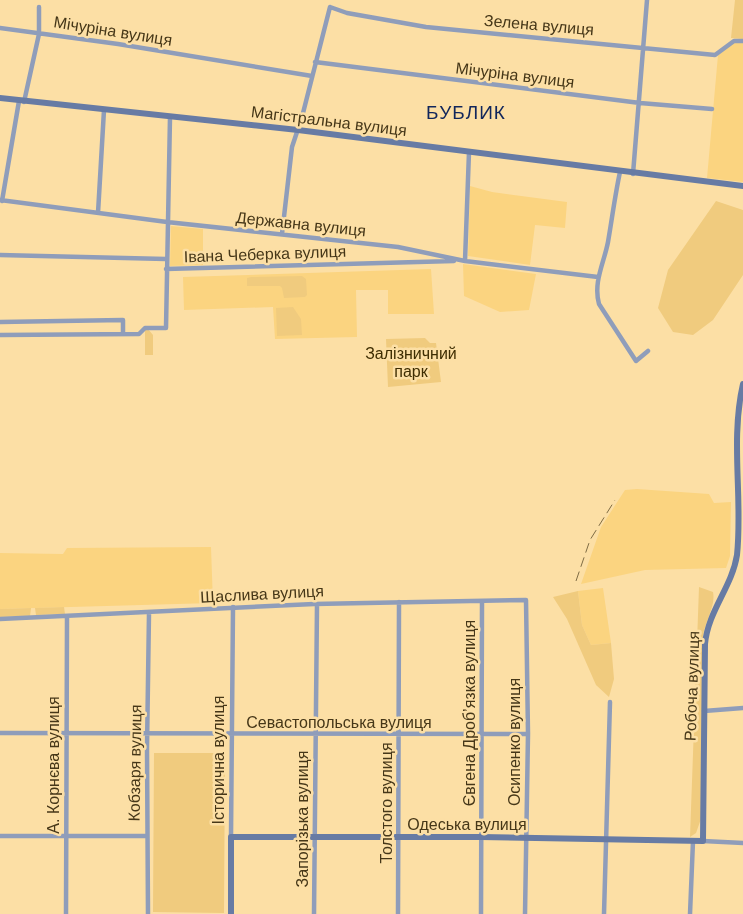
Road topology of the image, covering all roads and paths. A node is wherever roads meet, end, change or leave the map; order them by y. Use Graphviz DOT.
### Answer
graph roads {
  1 [pos="647,0"];
  2 [pos="39,8"];
  3 [pos="0,28"];
  4 [pos="39,34"];
  5 [pos="743,42"];
  6 [pos="644,47"];
  7 [pos="315,62"];
  8 [pos="312,76"];
  9 [pos="0,98"];
  10 [pos="22,101"];
  11 [pos="640,103"];
  12 [pos="712,109"];
  13 [pos="104,110"];
  14 [pos="170,117"];
  15 [pos="298,130"];
  16 [pos="469,152"];
  17 [pos="620,172"];
  18 [pos="633,174"];
  19 [pos="743,186"];
  20 [pos="1,200"];
  21 [pos="98,213"];
  22 [pos="167,222"];
  23 [pos="282,234"];
  24 [pos="0,255"];
  25 [pos="166,259"];
  26 [pos="465,261"];
  27 [pos="166,269"];
  28 [pos="598,277"];
  29 [pos="0,322"];
  30 [pos="122,334"];
  31 [pos="0,335"];
  32 [pos="648,351"];
  33 [pos="743,384"];
  34 [pos="740,486"];
  35 [pos="526,600"];
  36 [pos="399,602"];
  37 [pos="482,602"];
  38 [pos="317,604"];
  39 [pos="233,607"];
  40 [pos="149,613"];
  41 [pos="67,617"];
  42 [pos="0,619"];
  43 [pos="610,702"];
  44 [pos="743,708"];
  45 [pos="704,711"];
  46 [pos="0,733"];
  47 [pos="66,734"];
  48 [pos="148,734"];
  49 [pos="232,734"];
  50 [pos="315,734"];
  51 [pos="482,734"];
  52 [pos="528,734"];
  53 [pos="398,735"];
  54 [pos="66,835"];
  55 [pos="0,836"];
  56 [pos="147,836"];
  57 [pos="231,837"];
  58 [pos="314,837"];
  59 [pos="398,838"];
  60 [pos="480,838"];
  61 [pos="526,838"];
  62 [pos="606,840"];
  63 [pos="693,842"];
  64 [pos="702,842"];
  65 [pos="743,842"];
  66 [pos="66,914"];
  67 [pos="148,914"];
  68 [pos="231,914"];
  69 [pos="314,914"];
  70 [pos="398,914"];
  71 [pos="481,914"];
  72 [pos="525,914"];
  73 [pos="604,914"];
  74 [pos="690,914"];
  1 -- 6 [label="street"];
  2 -- 4 [label="street"];
  3 -- 4 [label="street, Мічуріна вулиця"];
  4 -- 8 [label="street, Мічуріна вулиця"];
  4 -- 10 [label="street"];
  5 -- 6 [label="street, Зелена вулиця"];
  6 -- 7 [label="street, Зелена вулиця"];
  6 -- 11 [label="street"];
  7 -- 8 [label="street"];
  7 -- 11 [label="street, Мічуріна вулиця"];
  8 -- 15 [label="street"];
  9 -- 10 [label="street, Магістральна вулиця"];
  10 -- 13 [label="street, Магістральна вулиця"];
  10 -- 20 [label="street"];
  11 -- 12 [label="street, Мічуріна вулиця"];
  11 -- 18 [label="street"];
  13 -- 14 [label="street, Магістральна вулиця"];
  13 -- 21 [label="street"];
  14 -- 15 [label="street, Магістральна вулиця"];
  14 -- 22 [label="street"];
  15 -- 16 [label="street, Магістральна вулиця"];
  15 -- 23 [label="street"];
  16 -- 17 [label="street, Магістральна вулиця"];
  16 -- 26 [label="street"];
  17 -- 18 [label="street, Магістральна вулиця"];
  17 -- 28 [label="street"];
  18 -- 19 [label="street, Магістральна вулиця"];
  20 -- 21 [label="street, Державна вулиця"];
  21 -- 22 [label="street, Державна вулиця"];
  22 -- 23 [label="street, Державна вулиця"];
  22 -- 25 [label="street"];
  23 -- 26 [label="street, Державна вулиця"];
  24 -- 25 [label="street, Івана Чеберка вулиця"];
  25 -- 27 [label="street"];
  26 -- 27 [label="street, Івана Чеберка вулиця"];
  26 -- 28 [label="street, Державна вулиця"];
  27 -- 30 [label="street"];
  28 -- 32 [label="street"];
  29 -- 30 [label="street"];
  30 -- 31 [label="street"];
  33 -- 34 [label="street, Робоча вулиця"];
  34 -- 45 [label="street, Робоча вулиця"];
  35 -- 37 [label="street, Щаслива вулиця"];
  35 -- 52 [label="street, Осипенко вулиця"];
  36 -- 37 [label="street, Щаслива вулиця"];
  36 -- 38 [label="street, Щаслива вулиця"];
  36 -- 53 [label="street, Толстого вулиця"];
  37 -- 51 [label="street, Євгена Дроб’язка вулиця"];
  38 -- 39 [label="street, Щаслива вулиця"];
  38 -- 50 [label="street, Запорізька вулиця"];
  39 -- 40 [label="street, Щаслива вулиця"];
  39 -- 49 [label="street, Історична вулиця"];
  40 -- 41 [label="street, Щаслива вулиця"];
  40 -- 48 [label="street, Кобзаря вулиця"];
  41 -- 42 [label="street, Щаслива вулиця"];
  41 -- 47 [label="street, А. Корнєва вулиця"];
  43 -- 62 [label="street"];
  44 -- 45 [label="street"];
  45 -- 64 [label="street, Робоча вулиця"];
  46 -- 47 [label="street, Севастопольська вулиця"];
  47 -- 48 [label="street, Севастопольська вулиця"];
  47 -- 54 [label="street, А. Корнєва вулиця"];
  48 -- 49 [label="street, Севастопольська вулиця"];
  48 -- 56 [label="street, Кобзаря вулиця"];
  49 -- 50 [label="street, Севастопольська вулиця"];
  49 -- 57 [label="street, Історична вулиця"];
  50 -- 53 [label="street, Севастопольська вулиця"];
  50 -- 58 [label="street, Запорізька вулиця"];
  51 -- 52 [label="street, Севастопольська вулиця"];
  51 -- 53 [label="street, Севастопольська вулиця"];
  51 -- 60 [label="street, Євгена Дроб’язка вулиця"];
  52 -- 61 [label="street, Осипенко вулиця"];
  53 -- 59 [label="street, Толстого вулиця"];
  54 -- 55 [label="street"];
  54 -- 56 [label="street"];
  54 -- 66 [label="street, А. Корнєва вулиця"];
  56 -- 67 [label="street, Кобзаря вулиця"];
  57 -- 58 [label="street, Одеська вулиця"];
  57 -- 68 [label="street, Історична вулиця"];
  58 -- 59 [label="street, Одеська вулиця"];
  58 -- 69 [label="street, Запорізька вулиця"];
  59 -- 60 [label="street, Одеська вулиця"];
  59 -- 70 [label="street, Толстого вулиця"];
  60 -- 61 [label="street, Одеська вулиця"];
  60 -- 71 [label="street, Євгена Дроб’язка вулиця"];
  61 -- 62 [label="street, Одеська вулиця"];
  61 -- 72 [label="street, Осипенко вулиця"];
  62 -- 63 [label="street, Одеська вулиця"];
  62 -- 73 [label="street"];
  63 -- 64 [label="street, Одеська вулиця"];
  63 -- 74 [label="street"];
  64 -- 65 [label="street"];
}
